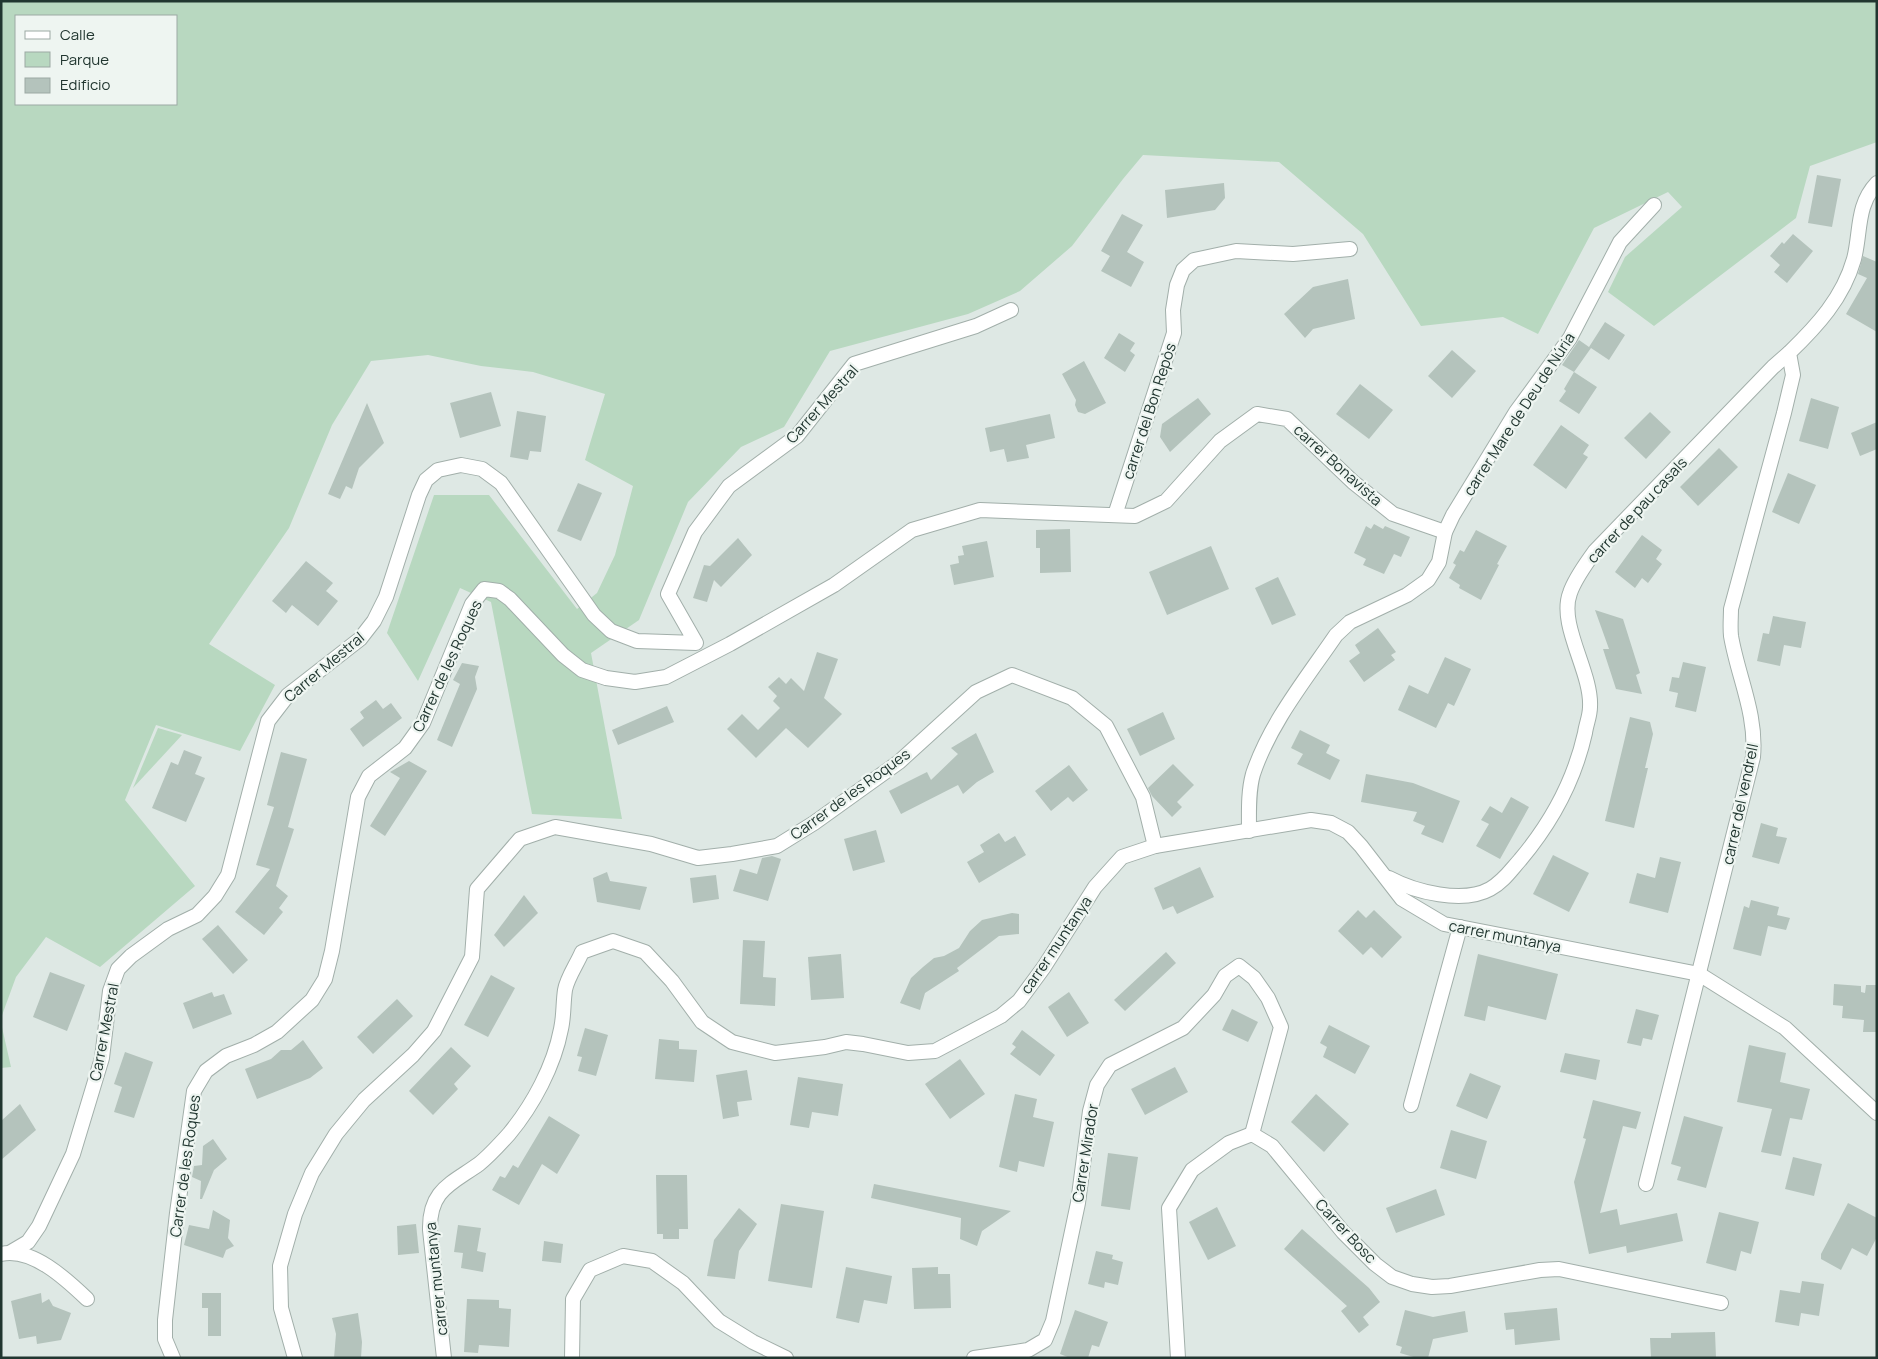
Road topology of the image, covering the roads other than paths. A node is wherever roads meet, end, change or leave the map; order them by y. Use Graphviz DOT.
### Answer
graph roads {
  1 [pos="1877,183"];
  2 [pos="1654,205"];
  3 [pos="1350,249"];
  4 [pos="1010,310"];
  5 [pos="1789,353"];
  6 [pos="1115,515"];
  7 [pos="1445,532"];
  8 [pos="696,643"];
  9 [pos="730,644"];
  10 [pos="1249,831"];
  11 [pos="1155,846"];
  12 [pos="1384,875"];
  13 [pos="1460,928"];
  14 [pos="1699,974"];
  15 [pos="1412,1106"];
  16 [pos="1877,1113"];
  17 [pos="1252,1134"];
  18 [pos="1646,1184"];
  19 [pos="6,1252"];
  20 [pos="87,1299"];
  21 [pos="1722,1303"];
  22 [pos="173,1358"];
  23 [pos="295,1358"];
  24 [pos="444,1358"];
  25 [pos="572,1358"];
  26 [pos="786,1358"];
  27 [pos="974,1358"];
  28 [pos="1178,1358"];
  1 -- 5 [label="street"];
  2 -- 7 [label="street, carrer Mare de Deu de Núria"];
  3 -- 6 [label="street, carrer del Bon Repòs"];
  4 -- 8 [label="street, Carrer Mestral"];
  5 -- 12 [label="street, carrer de pau casals"];
  5 -- 14 [label="street, carrer del vendrell"];
  6 -- 7 [label="street, carrer Bonavista"];
  6 -- 9 [label="street, Carrer de les Roques"];
  7 -- 10 [label="street, carrer Mare de Deu de Núria"];
  8 -- 9 [label="street, Carrer Mestral"];
  8 -- 19 [label="street, Carrer Mestral"];
  9 -- 22 [label="street, Carrer de les Roques"];
  10 -- 11 [label="street, carrer muntanya"];
  10 -- 12 [label="street, carrer muntanya"];
  11 -- 23 [label="street, Carrer de les Roques"];
  11 -- 24 [label="street, carrer muntanya"];
  12 -- 13 [label="street, carrer muntanya"];
  13 -- 14 [label="street, carrer muntanya"];
  13 -- 15 [label="street"];
  14 -- 16 [label="street, carrer muntanya"];
  14 -- 18 [label="street, carrer del vendrell"];
  17 -- 21 [label="street, Carrer Bosc"];
  17 -- 27 [label="street, Carrer Mirador"];
  17 -- 28 [label="street"];
  19 -- 20 [label="street"];
  25 -- 26 [label="street"];
}
